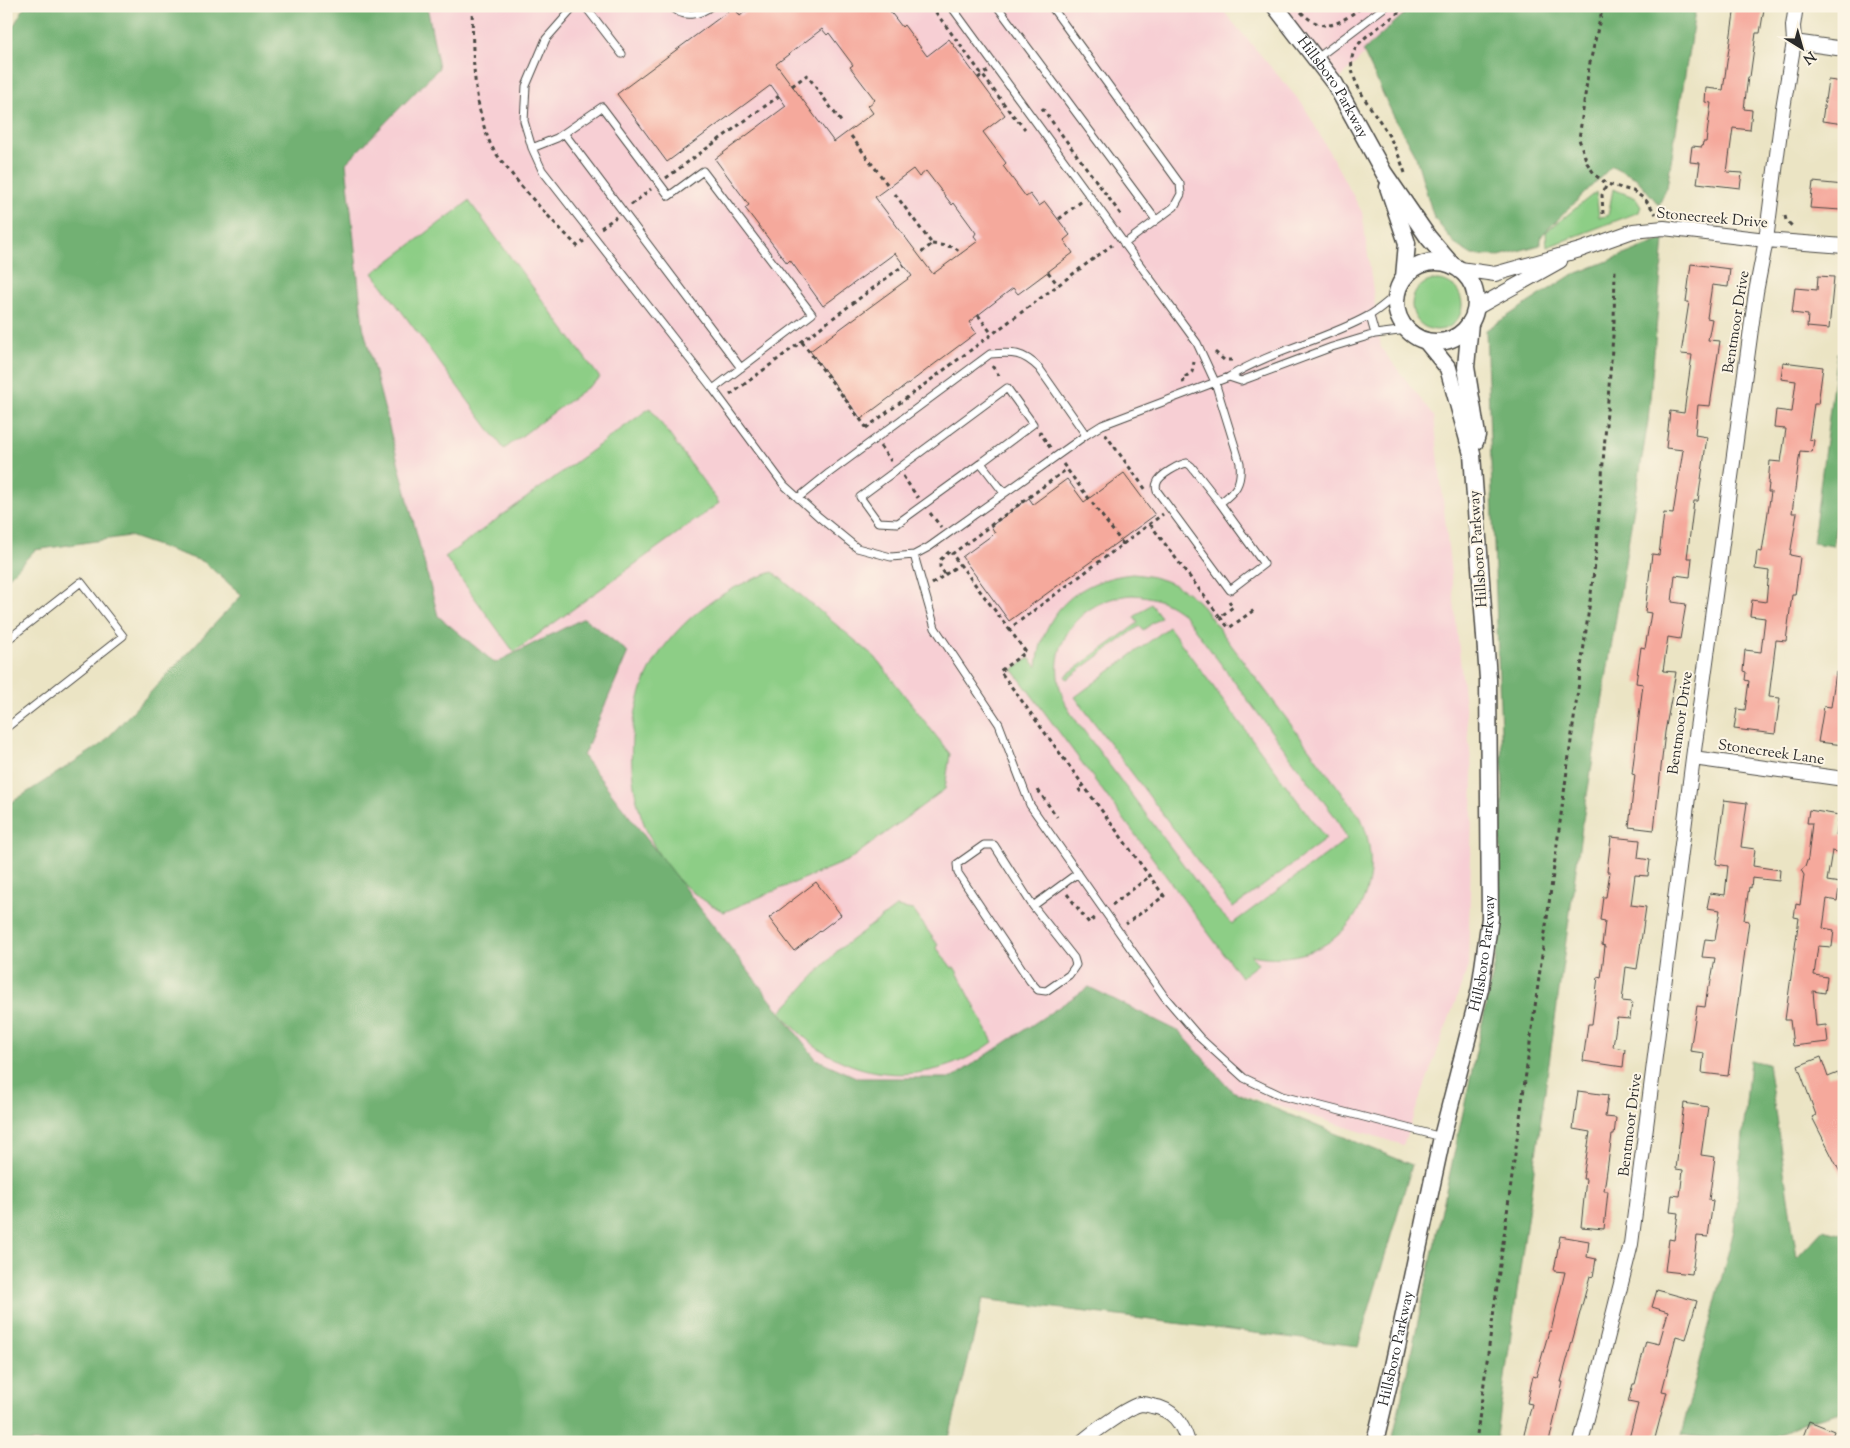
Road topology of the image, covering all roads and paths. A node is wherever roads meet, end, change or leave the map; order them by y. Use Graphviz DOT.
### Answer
graph roads {
  1 [pos="472,6"];
  2 [pos="575,6"];
  3 [pos="585,6"];
  4 [pos="672,6"];
  5 [pos="711,6"];
  6 [pos="743,6"];
  7 [pos="932,6"];
  8 [pos="951,6"];
  9 [pos="997,6"];
  10 [pos="1051,6"];
  11 [pos="1275,6"];
  12 [pos="1296,6"];
  13 [pos="1363,6"];
  14 [pos="1386,6"];
  15 [pos="1405,6"];
  16 [pos="1603,6"];
  17 [pos="1796,6"];
  18 [pos="746,11"];
  19 [pos="1794,42"];
  20 [pos="1844,49"];
  21 [pos="622,54"];
  22 [pos="1316,59"];
  23 [pos="792,86"];
  24 [pos="779,96"];
  25 [pos="1039,104"];
  26 [pos="842,123"];
  27 [pos="1025,130"];
  28 [pos="564,133"];
  29 [pos="851,136"];
  30 [pos="532,148"];
  31 [pos="1384,173"];
  32 [pos="1406,175"];
  33 [pos="659,183"];
  34 [pos="887,184"];
  35 [pos="1607,184"];
  36 [pos="895,194"];
  37 [pos="623,211"];
  38 [pos="1602,214"];
  39 [pos="1657,214"];
  40 [pos="1784,215"];
  41 [pos="1122,216"];
  42 [pos="1156,220"];
  43 [pos="1795,228"];
  44 [pos="592,234"];
  45 [pos="1766,240"];
  46 [pos="932,244"];
  47 [pos="1124,244"];
  48 [pos="1112,245"];
  49 [pos="1844,246"];
  50 [pos="1580,250"];
  51 [pos="962,252"];
  52 [pos="921,253"];
  53 [pos="904,265"];
  54 [pos="1456,267"];
  55 [pos="1615,269"];
  56 [pos="1048,272"];
  57 [pos="1404,277"];
  58 [pos="1058,285"];
  59 [pos="1396,295"];
  60 [pos="978,315"];
  61 [pos="1370,316"];
  62 [pos="1473,316"];
  63 [pos="1407,330"];
  64 [pos="992,334"];
  65 [pos="1375,334"];
  66 [pos="1426,341"];
  67 [pos="1212,346"];
  68 [pos="1244,356"];
  69 [pos="741,368"];
  70 [pos="1230,377"];
  71 [pos="1215,382"];
  72 [pos="713,389"];
  73 [pos="722,401"];
  74 [pos="866,428"];
  75 [pos="1086,435"];
  76 [pos="1472,454"];
  77 [pos="981,463"];
  78 [pos="1063,464"];
  79 [pos="1067,469"];
  80 [pos="1004,493"];
  81 [pos="798,498"];
  82 [pos="1220,503"];
  83 [pos="1164,514"];
  84 [pos="1150,524"];
  85 [pos="1123,544"];
  86 [pos="953,545"];
  87 [pos="957,550"];
  88 [pos="952,554"];
  89 [pos="914,555"];
  90 [pos="944,574"];
  91 [pos="1233,607"];
  92 [pos="1254,610"];
  93 [pos="1220,617"];
  94 [pos="1009,629"];
  95 [pos="6,641"];
  96 [pos="6,728"];
  97 [pos="1693,758"];
  98 [pos="1844,779"];
  99 [pos="1083,785"];
  100 [pos="1081,792"];
  101 [pos="1078,873"];
  102 [pos="1150,876"];
  103 [pos="1061,885"];
  104 [pos="1034,906"];
  105 [pos="1105,911"];
  106 [pos="1118,930"];
  107 [pos="1442,1137"];
  108 [pos="1082,1442"];
  109 [pos="1188,1442"];
  110 [pos="1374,1442"];
  111 [pos="1476,1442"];
  112 [pos="1582,1442"];
  1 -- 44 [label="path"];
  2 -- 30 [label="lane"];
  3 -- 21 [label="lane"];
  4 -- 5 [label="lane"];
  6 -- 18 [label="path"];
  7 -- 27 [label="path"];
  8 -- 47 [label="lane"];
  9 -- 42 [label="lane"];
  10 -- 42 [label="lane"];
  11 -- 22 [label="street, Hillsboro Parkway"];
  12 -- 13 [label="path"];
  14 -- 22 [label="lane"];
  15 -- 32 [label="path"];
  16 -- 35 [label="path"];
  17 -- 19 [label="street, Bentmoor Drive"];
  19 -- 20 [label="street"];
  19 -- 45 [label="street, Bentmoor Drive"];
  22 -- 31 [label="street, Hillsboro Parkway"];
  23 -- 26 [label="path"];
  24 -- 33 [label="path"];
  25 -- 41 [label="path"];
  28 -- 30 [label="lane"];
  28 -- 33 [label="lane"];
  28 -- 37 [label="lane"];
  29 -- 34 [label="path"];
  30 -- 44 [label="lane"];
  31 -- 54 [label="street, Hillsboro Parkway"];
  31 -- 57 [label="street, Hillsboro Parkway"];
  33 -- 37 [label="path"];
  33 -- 69 [label="lane"];
  35 -- 38 [label="path"];
  35 -- 39 [label="path"];
  36 -- 46 [label="path"];
  37 -- 44 [label="path"];
  37 -- 69 [label="lane"];
  40 -- 43 [label="path"];
  42 -- 47 [label="lane"];
  44 -- 72 [label="lane"];
  45 -- 49 [label="street, Stonecreek Drive"];
  45 -- 50 [label="street, Stonecreek Drive"];
  45 -- 97 [label="street, Bentmoor Drive"];
  46 -- 51 [label="path"];
  46 -- 52 [label="path"];
  47 -- 71 [label="lane"];
  48 -- 58 [label="path"];
  50 -- 54 [label="street, Stonecreek Drive"];
  50 -- 62 [label="street, Stonecreek Drive"];
  53 -- 73 [label="path"];
  54 -- 57 [label="street"];
  54 -- 62 [label="street"];
  55 -- 111 [label="path"];
  56 -- 58 [label="path"];
  57 -- 59 [label="street"];
  58 -- 64 [label="path"];
  59 -- 61 [label="lane"];
  59 -- 63 [label="street"];
  60 -- 64 [label="path"];
  61 -- 65 [label="lane"];
  61 -- 70 [label="lane"];
  62 -- 66 [label="street"];
  62 -- 76 [label="street, Hillsboro Parkway"];
  63 -- 65 [label="lane"];
  63 -- 66 [label="street"];
  64 -- 74 [label="path"];
  65 -- 70 [label="lane"];
  66 -- 76 [label="street, Hillsboro Parkway"];
  67 -- 68 [label="path"];
  69 -- 72 [label="lane"];
  70 -- 71 [label="lane"];
  71 -- 75 [label="lane"];
  71 -- 82 [label="lane"];
  72 -- 73 [label="lane"];
  73 -- 81 [label="lane"];
  75 -- 80 [label="lane"];
  75 -- 81 [label="lane"];
  76 -- 107 [label="street, Hillsboro Parkway"];
  77 -- 77 [label="lane"];
  77 -- 80 [label="lane"];
  78 -- 79 [label="path"];
  79 -- 85 [label="path"];
  79 -- 87 [label="path"];
  80 -- 89 [label="lane"];
  81 -- 89 [label="lane"];
  82 -- 82 [label="lane"];
  83 -- 84 [label="path"];
  84 -- 85 [label="path"];
  84 -- 93 [label="path"];
  85 -- 94 [label="path"];
  86 -- 87 [label="path"];
  87 -- 88 [label="path"];
  88 -- 90 [label="path"];
  88 -- 94 [label="path"];
  89 -- 101 [label="lane"];
  91 -- 93 [label="path"];
  92 -- 93 [label="path"];
  94 -- 99 [label="path"];
  95 -- 96 [label="lane"];
  97 -- 98 [label="street, Stonecreek Lane"];
  97 -- 112 [label="street, Bentmoor Drive"];
  99 -- 100 [label="path"];
  99 -- 102 [label="path"];
  101 -- 103 [label="lane"];
  101 -- 105 [label="lane"];
  102 -- 105 [label="path"];
  102 -- 106 [label="path"];
  103 -- 104 [label="lane"];
  103 -- 105 [label="path"];
  104 -- 104 [label="lane"];
  105 -- 106 [label="lane"];
  106 -- 107 [label="lane"];
  107 -- 110 [label="street, Hillsboro Parkway"];
  108 -- 109 [label="street"];
}
